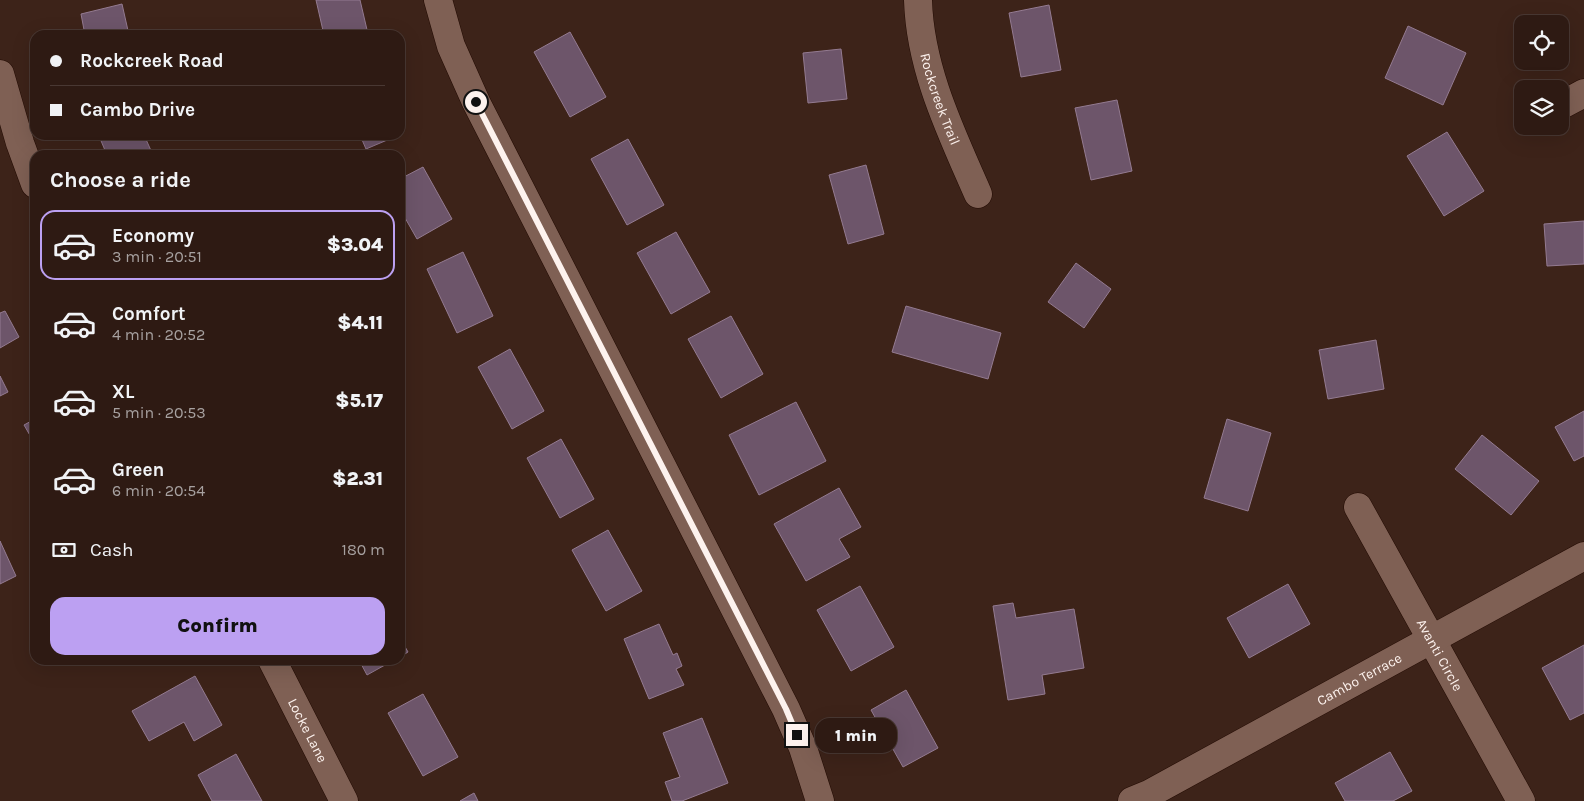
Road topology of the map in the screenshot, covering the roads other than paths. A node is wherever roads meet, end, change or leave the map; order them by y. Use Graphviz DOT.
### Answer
graph roads {
  1 [pos="438,0"];
  2 [pos="918,0"];
  3 [pos="0,74"];
  4 [pos="1584,93"];
  5 [pos="1569,101"];
  6 [pos="30,170"];
  7 [pos="978,194"];
  8 [pos="1358,507"];
  9 [pos="1584,556"];
  10 [pos="1432,640"];
  11 [pos="275,665"];
  12 [pos="344,801"];
  13 [pos="820,801"];
  14 [pos="1132,801"];
  15 [pos="1522,801"];
  1 -- 13 [label="street"];
  2 -- 7 [label="street, Rockcreek Trail"];
  3 -- 6 [label="street"];
  4 -- 5 [label="street"];
  8 -- 10 [label="street, Avanti Circle"];
  9 -- 10 [label="street, Cambo Terrace"];
  10 -- 14 [label="street, Cambo Terrace"];
  10 -- 15 [label="street, Avanti Circle"];
  11 -- 12 [label="street, Locke Lane"];
}
